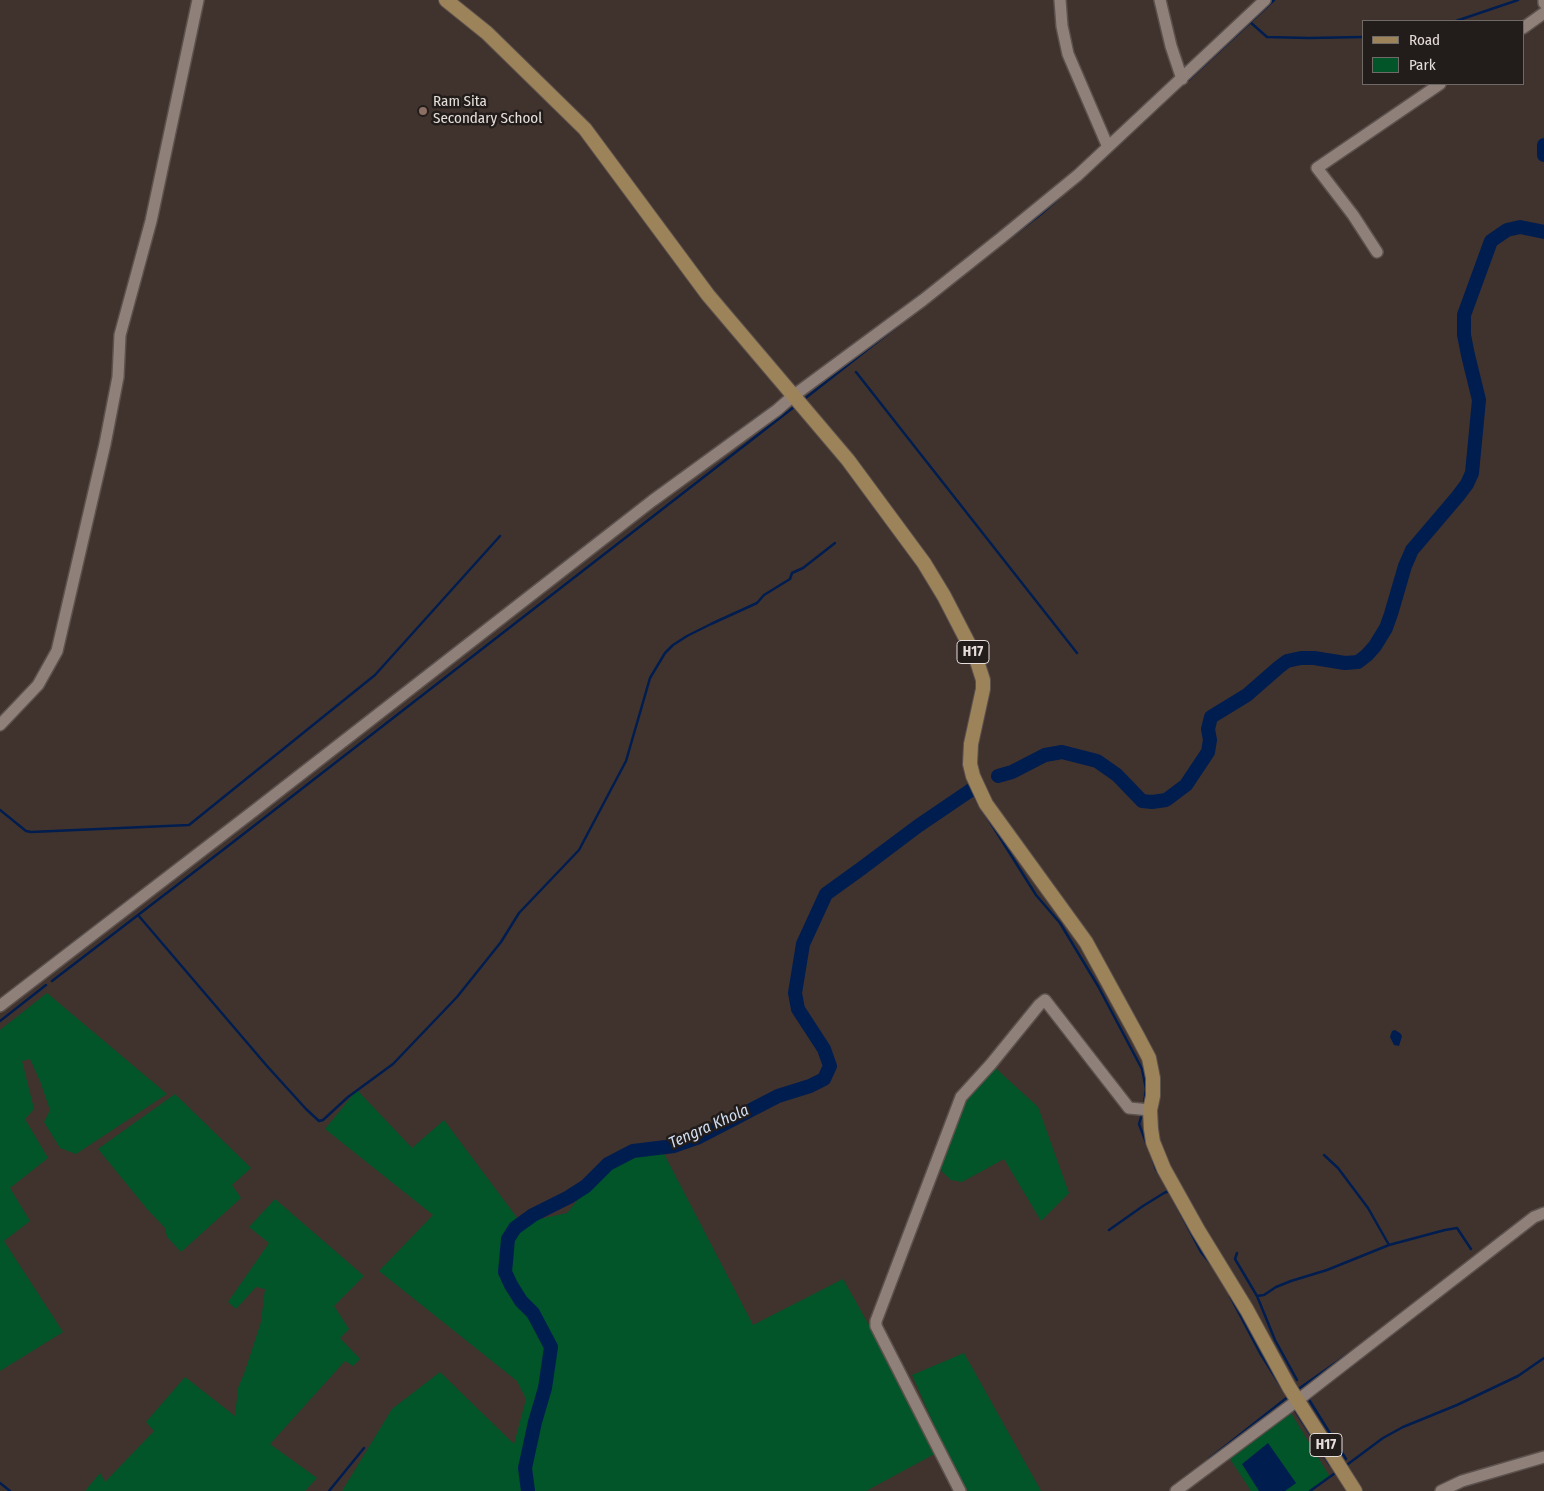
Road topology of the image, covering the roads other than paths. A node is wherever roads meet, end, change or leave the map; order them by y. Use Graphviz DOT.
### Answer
graph roads {
  1 [pos="198,0"];
  2 [pos="446,0"];
  3 [pos="1060,0"];
  4 [pos="1160,0"];
  5 [pos="1264,0"];
  6 [pos="1544,13"];
  7 [pos="1524,27"];
  8 [pos="1182,79"];
  9 [pos="1439,85"];
  10 [pos="1108,147"];
  11 [pos="1377,252"];
  12 [pos="793,396"];
  13 [pos="0,725"];
  14 [pos="0,1006"];
  15 [pos="1150,1110"];
  16 [pos="1544,1213"];
  17 [pos="1298,1400"];
  18 [pos="1544,1457"];
  19 [pos="960,1491"];
  20 [pos="1176,1491"];
  21 [pos="1355,1491"];
  22 [pos="1441,1491"];
  1 -- 13 [label="street"];
  2 -- 12 [label="main road, H17"];
  3 -- 10 [label="street"];
  4 -- 8 [label="street"];
  5 -- 8 [label="street"];
  6 -- 7 [label="street"];
  8 -- 10 [label="street"];
  9 -- 11 [label="street"];
  10 -- 12 [label="street"];
  12 -- 14 [label="street"];
  12 -- 15 [label="main road, H17"];
  15 -- 17 [label="main road, H17"];
  15 -- 19 [label="street"];
  16 -- 17 [label="street"];
  17 -- 20 [label="street"];
  17 -- 21 [label="main road, H17"];
  18 -- 22 [label="street"];
}
